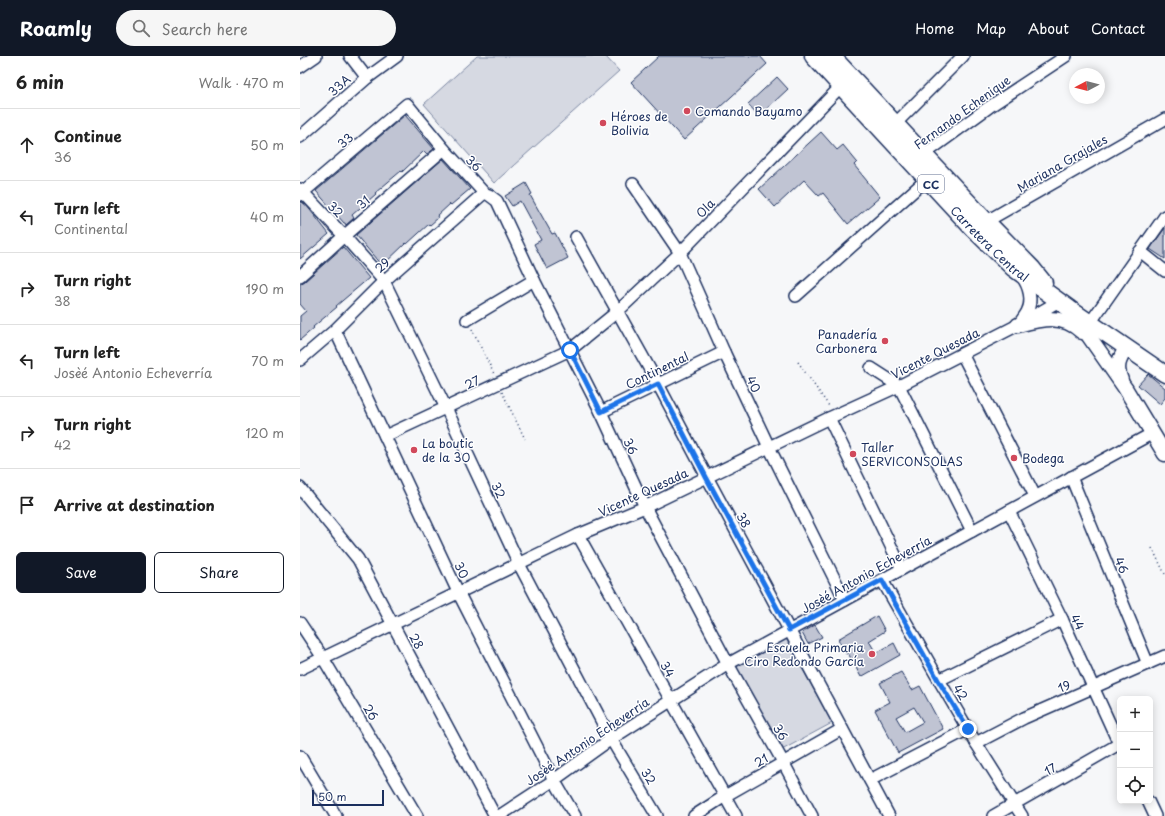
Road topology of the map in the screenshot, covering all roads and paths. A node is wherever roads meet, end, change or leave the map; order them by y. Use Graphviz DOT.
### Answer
graph roads {
  1 [pos="316,56"];
  2 [pos="350,56"];
  3 [pos="397,56"];
  4 [pos="813,56"];
  5 [pos="832,56"];
  6 [pos="962,56"];
  7 [pos="1066,56"];
  8 [pos="300,67"];
  9 [pos="367,78"];
  10 [pos="846,81"];
  11 [pos="406,104"];
  12 [pos="1165,119"];
  13 [pos="896,124"];
  14 [pos="300,137"];
  15 [pos="444,149"];
  16 [pos="918,159"];
  17 [pos="927,179"];
  18 [pos="633,184"];
  19 [pos="301,192"];
  20 [pos="484,193"];
  21 [pos="1165,216"];
  22 [pos="979,225"];
  23 [pos="344,236"];
  24 [pos="576,237"];
  25 [pos="1140,251"];
  26 [pos="680,253"];
  27 [pos="1013,268"];
  28 [pos="1165,271"];
  29 [pos="300,276"];
  30 [pos="534,280"];
  31 [pos="384,281"];
  32 [pos="796,296"];
  33 [pos="1065,305"];
  34 [pos="618,311"];
  35 [pos="467,320"];
  36 [pos="1090,323"];
  37 [pos="1018,325"];
  38 [pos="335,330"];
  39 [pos="1094,344"];
  40 [pos="1122,345"];
  41 [pos="570,350"];
  42 [pos="724,352"];
  43 [pos="962,354"];
  44 [pos="300,360"];
  45 [pos="798,362"];
  46 [pos="1107,362"];
  47 [pos="871,368"];
  48 [pos="1164,370"];
  49 [pos="658,384"];
  50 [pos="899,386"];
  51 [pos="1125,388"];
  52 [pos="446,408"];
  53 [pos="601,412"];
  54 [pos="832,417"];
  55 [pos="1153,433"];
  56 [pos="385,436"];
  57 [pos="769,447"];
  58 [pos="1165,454"];
  59 [pos="706,477"];
  60 [pos="1071,477"];
  61 [pos="300,488"];
  62 [pos="1035,496"];
  63 [pos="645,506"];
  64 [pos="1009,511"];
  65 [pos="972,531"];
  66 [pos="578,535"];
  67 [pos="1152,548"];
  68 [pos="519,564"];
  69 [pos="902,569"];
  70 [pos="1165,574"];
  71 [pos="882,580"];
  72 [pos="458,592"];
  73 [pos="845,600"];
  74 [pos="1062,619"];
  75 [pos="300,623"];
  76 [pos="393,624"];
  77 [pos="789,630"];
  78 [pos="1165,656"];
  79 [pos="323,658"];
  80 [pos="728,664"];
  81 [pos="1148,664"];
  82 [pos="300,669"];
  83 [pos="938,680"];
  84 [pos="1094,687"];
  85 [pos="671,700"];
  86 [pos="842,729"];
  87 [pos="968,729"];
  88 [pos="1117,738"];
  89 [pos="611,739"];
  90 [pos="976,743"];
  91 [pos="1117,747"];
  92 [pos="300,756"];
  93 [pos="783,762"];
  94 [pos="554,780"];
  95 [pos="870,780"];
  96 [pos="725,796"];
  97 [pos="1014,804"];
  98 [pos="1150,804"];
  99 [pos="1165,812"];
  100 [pos="336,816"];
  101 [pos="417,816"];
  102 [pos="495,816"];
  103 [pos="499,816"];
  104 [pos="575,816"];
  105 [pos="657,816"];
  106 [pos="694,816"];
  107 [pos="736,816"];
  108 [pos="812,816"];
  109 [pos="889,816"];
  110 [pos="993,816"];
  111 [pos="1022,816"];
  112 [pos="1157,816"];
  1 -- 8 [label="street"];
  2 -- 9 [label="street"];
  3 -- 9 [label="street, 33A"];
  4 -- 10 [label="highway, Carretera Central / CC"];
  5 -- 10 [label="highway, Carretera Central / CC"];
  6 -- 13 [label="street"];
  7 -- 16 [label="street, Fernando Echenique"];
  9 -- 14 [label="street, 33A"];
  10 -- 13 [label="highway, Carretera Central / CC"];
  10 -- 16 [label="highway, Carretera Central / CC"];
  10 -- 26 [label="street, Ola"];
  11 -- 15 [label="street, 36"];
  11 -- 19 [label="street, 33"];
  12 -- 22 [label="street, Mariana Grajales"];
  13 -- 16 [label="highway, Carretera Central / CC"];
  15 -- 20 [label="street, 36"];
  15 -- 23 [label="street, 31"];
  16 -- 17 [label="highway, Carretera Central / CC"];
  16 -- 22 [label="highway, Carretera Central / CC"];
  17 -- 22 [label="highway, Carretera Central / CC"];
  17 -- 32 [label="street"];
  18 -- 26 [label="street, 40"];
  19 -- 23 [label="street, 32"];
  20 -- 30 [label="street, 36"];
  20 -- 31 [label="street, 29"];
  21 -- 25 [label="street"];
  22 -- 27 [label="highway, Carretera Central / CC"];
  22 -- 33 [label="highway, Carretera Central / CC"];
  23 -- 29 [label="street, 31"];
  23 -- 31 [label="street, 32"];
  24 -- 34 [label="street, 38"];
  25 -- 28 [label="street"];
  25 -- 36 [label="street"];
  26 -- 34 [label="street, Ola"];
  26 -- 42 [label="street, 40"];
  27 -- 33 [label="highway, Carretera Central / CC"];
  27 -- 37 [label="street"];
  30 -- 35 [label="street"];
  30 -- 41 [label="street, 36"];
  31 -- 38 [label="street, 29"];
  31 -- 52 [label="street, 32"];
  33 -- 36 [label="highway, Carretera Central / CC"];
  33 -- 37 [label="street, Vicente Quesada"];
  33 -- 39 [label="main road"];
  34 -- 41 [label="street, Ola"];
  34 -- 49 [label="street, 38"];
  36 -- 40 [label="highway, Carretera Central / CC"];
  37 -- 39 [label="main road"];
  37 -- 43 [label="street, Vicente Quesada"];
  38 -- 44 [label="street, 29"];
  38 -- 56 [label="street, 30"];
  39 -- 46 [label="main road"];
  40 -- 46 [label="main road"];
  40 -- 48 [label="highway, Carretera Central / CC"];
  40 -- 51 [label="main road"];
  41 -- 52 [label="street, 27"];
  41 -- 53 [label="street, 36"];
  42 -- 49 [label="street, Continental"];
  42 -- 57 [label="street, 40"];
  43 -- 50 [label="street, Vicente Quesada"];
  43 -- 62 [label="street"];
  45 -- 54 [label="path"];
  46 -- 51 [label="main road"];
  47 -- 50 [label="street"];
  49 -- 53 [label="street, Continental"];
  49 -- 59 [label="street, 38"];
  50 -- 54 [label="street, Vicente Quesada"];
  50 -- 65 [label="street"];
  51 -- 55 [label="main road"];
  52 -- 56 [label="street, 27"];
  52 -- 68 [label="street, 32"];
  53 -- 63 [label="street, 36"];
  54 -- 57 [label="street, Vicente Quesada"];
  54 -- 69 [label="street"];
  55 -- 58 [label="main road"];
  55 -- 60 [label="street, Josèé Antonio Echeverría"];
  56 -- 72 [label="street, 30"];
  57 -- 59 [label="street, Vicente Quesada"];
  57 -- 73 [label="street, 40"];
  59 -- 63 [label="street, Vicente Quesada"];
  59 -- 77 [label="street, 38"];
  60 -- 62 [label="street, Josèé Antonio Echeverría"];
  60 -- 81 [label="street, 46"];
  61 -- 76 [label="street, 28"];
  62 -- 64 [label="street, Josèé Antonio Echeverría"];
  63 -- 66 [label="street, Vicente Quesada"];
  63 -- 80 [label="street, 36"];
  64 -- 65 [label="street, Josèé Antonio Echeverría"];
  64 -- 74 [label="street, 44"];
  65 -- 69 [label="street, Josèé Antonio Echeverría"];
  66 -- 68 [label="street, Vicente Quesada"];
  66 -- 85 [label="street, 34"];
  67 -- 70 [label="path"];
  68 -- 72 [label="street, Vicente Quesada"];
  68 -- 89 [label="street, 32"];
  69 -- 71 [label="street, Josèé Antonio Echeverría"];
  71 -- 73 [label="street, Josèé Antonio Echeverría"];
  71 -- 83 [label="street, 42"];
  72 -- 76 [label="street, Vicente Quesada"];
  72 -- 94 [label="street, 30"];
  73 -- 77 [label="street, Josèé Antonio Echeverría"];
  74 -- 83 [label="street"];
  74 -- 84 [label="street, 44"];
  75 -- 79 [label="street, 26"];
  76 -- 79 [label="street, Vicente Quesada"];
  76 -- 102 [label="street, 28"];
  77 -- 80 [label="street, Josèé Antonio Echeverría"];
  77 -- 86 [label="street, 38"];
  78 -- 81 [label="street, 19"];
  79 -- 82 [label="street, Vicente Quesada"];
  79 -- 101 [label="street, 26"];
  80 -- 85 [label="street, Josèé Antonio Echeverría"];
  80 -- 93 [label="street, 36"];
  81 -- 84 [label="street, 19"];
  83 -- 87 [label="street, 42"];
  84 -- 88 [label="street, 44"];
  84 -- 90 [label="street, 19"];
  85 -- 89 [label="street, Josèé Antonio Echeverría"];
  85 -- 96 [label="street, 34"];
  86 -- 93 [label="street, 21"];
  86 -- 95 [label="street, 38"];
  87 -- 90 [label="street, 42"];
  87 -- 95 [label="street"];
  89 -- 94 [label="street, Josèé Antonio Echeverría"];
  89 -- 105 [label="street, 32"];
  90 -- 97 [label="street, 42"];
  91 -- 97 [label="street, 17"];
  92 -- 100 [label="street"];
  93 -- 96 [label="street, 21"];
  93 -- 108 [label="street, 36"];
  94 -- 103 [label="street, Josèé Antonio Echeverría"];
  94 -- 104 [label="street, 30"];
  95 -- 109 [label="street, 38"];
  96 -- 106 [label="street, 21"];
  96 -- 107 [label="street, 34"];
  97 -- 110 [label="street, 17"];
  97 -- 111 [label="street, 42"];
  98 -- 112 [label="street"];
  99 -- 112 [label="street"];
}
